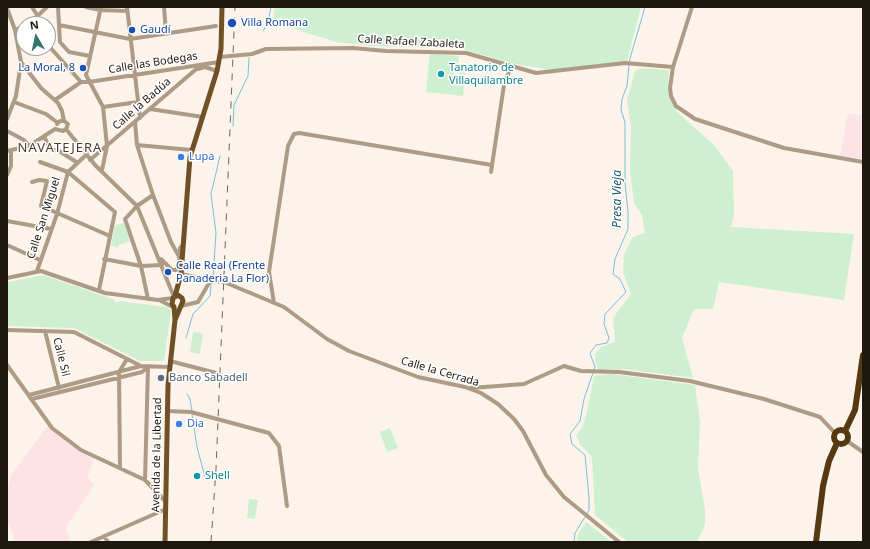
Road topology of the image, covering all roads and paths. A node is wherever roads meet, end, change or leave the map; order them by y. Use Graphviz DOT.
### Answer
graph roads {
  1 [pos="32,7"];
  2 [pos="47,7"];
  3 [pos="58,7"];
  4 [pos="86,7"];
  5 [pos="164,7"];
  6 [pos="222,7"];
  7 [pos="692,7"];
  8 [pos="7,8"];
  9 [pos="101,8"];
  10 [pos="127,9"];
  11 [pos="8,13"];
  12 [pos="37,15"];
  13 [pos="59,25"];
  14 [pos="216,26"];
  15 [pos="15,30"];
  16 [pos="95,33"];
  17 [pos="166,34"];
  18 [pos="130,39"];
  19 [pos="56,54"];
  20 [pos="90,56"];
  21 [pos="219,59"];
  22 [pos="22,62"];
  23 [pos="201,65"];
  24 [pos="511,66"];
  25 [pos="187,67"];
  26 [pos="673,67"];
  27 [pos="196,70"];
  28 [pos="217,71"];
  29 [pos="134,75"];
  30 [pos="188,76"];
  31 [pos="81,82"];
  32 [pos="89,82"];
  33 [pos="55,100"];
  34 [pos="14,102"];
  35 [pos="138,102"];
  36 [pos="103,107"];
  37 [pos="150,109"];
  38 [pos="203,117"];
  39 [pos="140,118"];
  40 [pos="7,119"];
  41 [pos="64,121"];
  42 [pos="135,122"];
  43 [pos="58,123"];
  44 [pos="58,128"];
  45 [pos="66,129"];
  46 [pos="7,131"];
  47 [pos="44,136"];
  48 [pos="137,145"];
  49 [pos="29,146"];
  50 [pos="107,146"];
  51 [pos="191,150"];
  52 [pos="9,151"];
  53 [pos="87,154"];
  54 [pos="90,160"];
  55 [pos="40,162"];
  56 [pos="78,162"];
  57 [pos="863,162"];
  58 [pos="492,165"];
  59 [pos="102,170"];
  60 [pos="68,172"];
  61 [pos="491,172"];
  62 [pos="7,175"];
  63 [pos="32,182"];
  64 [pos="153,195"];
  65 [pos="137,206"];
  66 [pos="57,214"];
  67 [pos="7,221"];
  68 [pos="51,229"];
  69 [pos="110,236"];
  70 [pos="7,245"];
  71 [pos="159,258"];
  72 [pos="104,259"];
  73 [pos="40,260"];
  74 [pos="180,262"];
  75 [pos="162,265"];
  76 [pos="141,266"];
  77 [pos="36,271"];
  78 [pos="181,276"];
  79 [pos="7,278"];
  80 [pos="210,282"];
  81 [pos="99,290"];
  82 [pos="174,297"];
  83 [pos="182,298"];
  84 [pos="148,299"];
  85 [pos="158,300"];
  86 [pos="274,303"];
  87 [pos="195,304"];
  88 [pos="181,306"];
  89 [pos="173,307"];
  90 [pos="174,320"];
  91 [pos="7,330"];
  92 [pos="45,331"];
  93 [pos="863,355"];
  94 [pos="127,359"];
  95 [pos="170,361"];
  96 [pos="7,365"];
  97 [pos="141,366"];
  98 [pos="148,367"];
  99 [pos="169,367"];
  100 [pos="119,372"];
  101 [pos="216,373"];
  102 [pos="120,377"];
  103 [pos="59,388"];
  104 [pos="471,388"];
  105 [pos="30,397"];
  106 [pos="167,411"];
  107 [pos="845,431"];
  108 [pos="835,433"];
  109 [pos="847,441"];
  110 [pos="837,443"];
  111 [pos="863,452"];
  112 [pos="120,468"];
  113 [pos="145,480"];
  114 [pos="166,502"];
  115 [pos="287,506"];
  116 [pos="166,509"];
  117 [pos="104,536"];
  118 [pos="91,542"];
  119 [pos="108,542"];
  120 [pos="165,542"];
  121 [pos="619,542"];
  122 [pos="816,542"];
  1 -- 12 [label="street"];
  2 -- 12 [label="street"];
  3 -- 13 [label="street"];
  4 -- 9 [label="street"];
  5 -- 17 [label="street"];
  6 -- 21 [label="main road"];
  7 -- 26 [label="street"];
  8 -- 11 [label="street"];
  9 -- 10 [label="street"];
  9 -- 16 [label="street"];
  10 -- 18 [label="street"];
  11 -- 15 [label="street"];
  13 -- 16 [label="street"];
  13 -- 20 [label="street"];
  14 -- 17 [label="street"];
  15 -- 22 [label="street"];
  16 -- 18 [label="street"];
  16 -- 20 [label="street"];
  17 -- 18 [label="street"];
  18 -- 29 [label="street"];
  19 -- 31 [label="street"];
  20 -- 32 [label="street"];
  21 -- 23 [label="street, Calle las Bodegas"];
  21 -- 24 [label="street, Calle Rafael Zabaleta"];
  21 -- 28 [label="main road"];
  22 -- 33 [label="street"];
  22 -- 34 [label="street"];
  23 -- 25 [label="street, Calle las Bodegas"];
  23 -- 27 [label="street, Calle la Badúa"];
  24 -- 26 [label="street, Calle Rafael Zabaleta"];
  24 -- 58 [label="street"];
  25 -- 29 [label="street, Calle las Bodegas"];
  25 -- 30 [label="street"];
  26 -- 57 [label="street"];
  27 -- 28 [label="street"];
  27 -- 30 [label="street, Calle la Badúa"];
  28 -- 38 [label="main road"];
  29 -- 32 [label="street, Calle las Bodegas"];
  29 -- 35 [label="street"];
  30 -- 37 [label="street, Calle la Badúa"];
  31 -- 32 [label="street, Calle las Bodegas"];
  31 -- 33 [label="street"];
  32 -- 36 [label="street"];
  33 -- 41 [label="street"];
  34 -- 40 [label="street"];
  34 -- 43 [label="street"];
  35 -- 36 [label="street"];
  35 -- 39 [label="street"];
  36 -- 50 [label="street"];
  37 -- 38 [label="street"];
  37 -- 39 [label="street, Calle la Badúa"];
  38 -- 51 [label="main road"];
  39 -- 42 [label="street, Calle la Badúa"];
  41 -- 43 [label="street"];
  41 -- 45 [label="street"];
  42 -- 48 [label="street"];
  42 -- 50 [label="street, Calle la Badúa"];
  43 -- 44 [label="street"];
  44 -- 45 [label="street"];
  44 -- 47 [label="street"];
  45 -- 53 [label="street"];
  46 -- 49 [label="street"];
  47 -- 49 [label="street"];
  47 -- 56 [label="street"];
  48 -- 51 [label="street"];
  48 -- 64 [label="street"];
  49 -- 52 [label="street"];
  50 -- 54 [label="street, Calle la Badúa"];
  50 -- 59 [label="street"];
  51 -- 74 [label="main road"];
  52 -- 62 [label="street"];
  53 -- 54 [label="street"];
  53 -- 56 [label="street, Calle San Miguel"];
  54 -- 59 [label="street"];
  55 -- 60 [label="street"];
  56 -- 60 [label="street, Calle San Miguel"];
  58 -- 61 [label="street"];
  58 -- 86 [label="street"];
  59 -- 65 [label="street"];
  60 -- 66 [label="street, Calle San Miguel"];
  60 -- 69 [label="street"];
  63 -- 66 [label="street"];
  64 -- 65 [label="street"];
  64 -- 74 [label="street"];
  65 -- 71 [label="street"];
  65 -- 76 [label="street"];
  66 -- 68 [label="street, Calle San Miguel"];
  66 -- 69 [label="street"];
  67 -- 68 [label="street"];
  68 -- 73 [label="street, Calle San Miguel"];
  69 -- 72 [label="street"];
  70 -- 73 [label="street"];
  71 -- 74 [label="street"];
  71 -- 75 [label="street"];
  72 -- 76 [label="street"];
  72 -- 81 [label="street"];
  73 -- 77 [label="street, Calle San Miguel"];
  74 -- 78 [label="main road"];
  75 -- 76 [label="street"];
  75 -- 82 [label="street"];
  76 -- 84 [label="street"];
  77 -- 79 [label="street"];
  77 -- 81 [label="street"];
  78 -- 80 [label="street, Calle la Cerrada"];
  78 -- 82 [label="main road"];
  78 -- 83 [label="main road"];
  80 -- 86 [label="street, Calle la Cerrada"];
  80 -- 87 [label="street"];
  81 -- 84 [label="street"];
  82 -- 83 [label="main road"];
  82 -- 85 [label="street"];
  82 -- 89 [label="main road, Avenida de la Libertad"];
  83 -- 87 [label="street"];
  83 -- 88 [label="main road, Avenida de la Libertad"];
  84 -- 85 [label="street"];
  85 -- 89 [label="street"];
  86 -- 104 [label="street, Calle la Cerrada"];
  87 -- 88 [label="street"];
  88 -- 89 [label="main road"];
  88 -- 90 [label="main road, Avenida de la Libertad"];
  89 -- 90 [label="main road, Avenida de la Libertad"];
  90 -- 95 [label="main road, Avenida de la Libertad"];
  91 -- 92 [label="street"];
  92 -- 94 [label="street"];
  92 -- 103 [label="street, Calle Sil"];
  93 -- 107 [label="highway"];
  94 -- 97 [label="street"];
  94 -- 100 [label="street"];
  95 -- 99 [label="main road, Avenida de la Libertad"];
  95 -- 101 [label="street"];
  96 -- 105 [label="street"];
  97 -- 98 [label="street"];
  97 -- 100 [label="street"];
  98 -- 99 [label="street"];
  98 -- 102 [label="street"];
  98 -- 113 [label="street"];
  99 -- 106 [label="main road, Avenida de la Libertad"];
  100 -- 102 [label="street"];
  100 -- 103 [label="street"];
  102 -- 105 [label="street"];
  102 -- 112 [label="street"];
  103 -- 105 [label="street"];
  104 -- 108 [label="street"];
  104 -- 121 [label="street, Calle la Cerrada"];
  105 -- 112 [label="street"];
  106 -- 114 [label="main road, Avenida de la Libertad"];
  106 -- 115 [label="street"];
  107 -- 108 [label="highway"];
  107 -- 109 [label="highway"];
  108 -- 110 [label="highway"];
  109 -- 110 [label="highway"];
  109 -- 111 [label="street"];
  110 -- 122 [label="highway"];
  112 -- 113 [label="street"];
  113 -- 114 [label="street"];
  114 -- 116 [label="main road, Avenida de la Libertad"];
  116 -- 117 [label="street"];
  116 -- 120 [label="main road, Avenida de la Libertad"];
  117 -- 118 [label="street"];
  117 -- 119 [label="street"];
}
